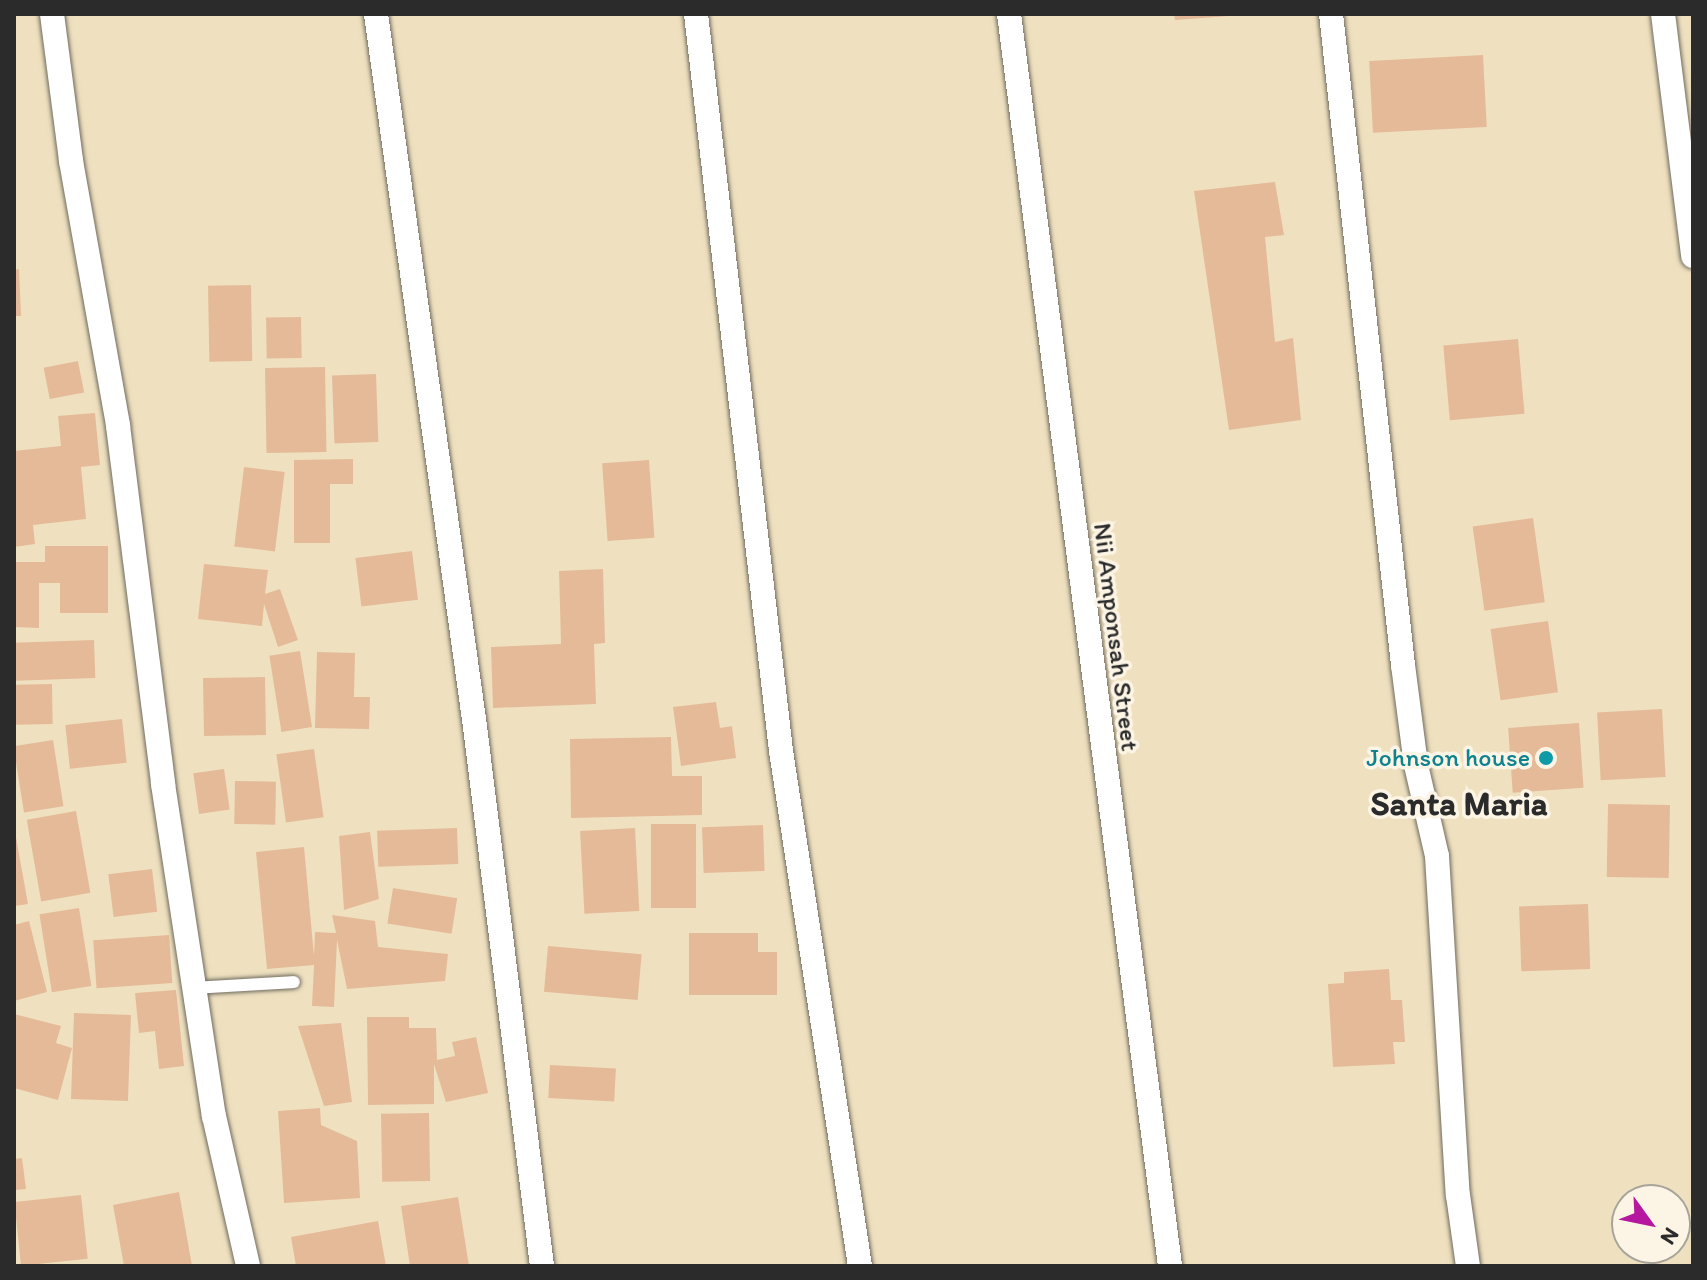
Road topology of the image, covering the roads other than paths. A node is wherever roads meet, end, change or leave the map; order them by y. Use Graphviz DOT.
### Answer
graph roads {
  1 [pos="52,14"];
  2 [pos="376,14"];
  3 [pos="696,14"];
  4 [pos="1009,14"];
  5 [pos="1331,14"];
  6 [pos="1663,14"];
  7 [pos="1693,256"];
  8 [pos="294,982"];
  9 [pos="194,988"];
  10 [pos="248,1266"];
  11 [pos="542,1266"];
  12 [pos="860,1266"];
  13 [pos="1170,1266"];
  14 [pos="1468,1266"];
  1 -- 9 [label="street"];
  2 -- 11 [label="street"];
  3 -- 12 [label="street"];
  4 -- 13 [label="street, Nii Amponsah Street"];
  5 -- 14 [label="street"];
  6 -- 7 [label="street"];
  8 -- 9 [label="lane"];
  9 -- 10 [label="street"];
}
